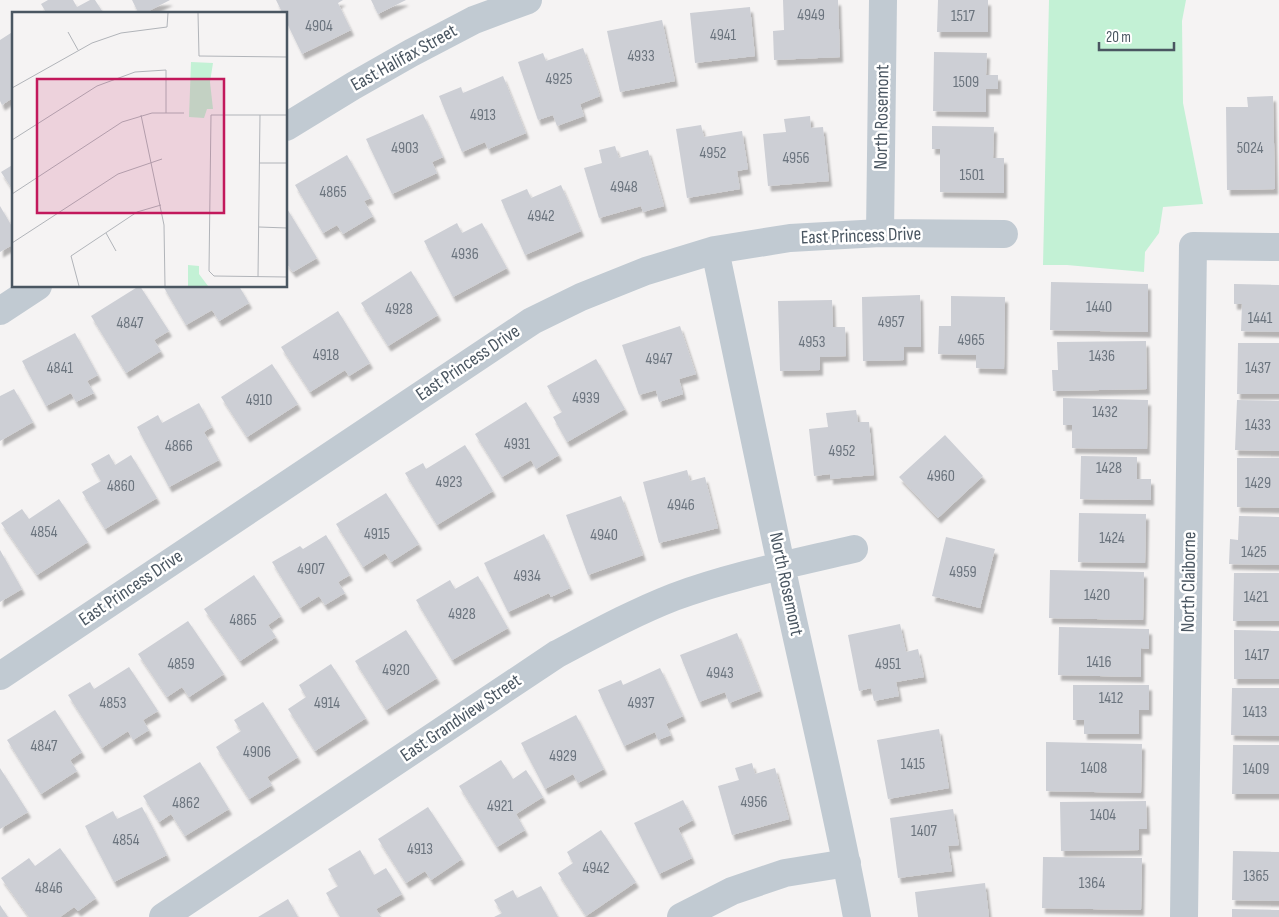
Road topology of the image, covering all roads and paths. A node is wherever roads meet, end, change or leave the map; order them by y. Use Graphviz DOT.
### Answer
graph roads {
  1 [pos="528,0"];
  2 [pos="883,0"];
  3 [pos="288,126"];
  4 [pos="880,233"];
  5 [pos="1004,234"];
  6 [pos="1279,247"];
  7 [pos="716,250"];
  8 [pos="35,288"];
  9 [pos="0,310"];
  10 [pos="854,549"];
  11 [pos="781,566"];
  12 [pos="0,676"];
  13 [pos="847,862"];
  14 [pos="163,917"];
  15 [pos="681,917"];
  16 [pos="857,917"];
  17 [pos="1184,917"];
  1 -- 3 [label="street, East Halifax Street"];
  2 -- 4 [label="street, North Rosemont"];
  4 -- 5 [label="street, East Princess Drive"];
  4 -- 7 [label="street, East Princess Drive"];
  6 -- 17 [label="street, North Claiborne"];
  7 -- 11 [label="street, North Rosemont"];
  7 -- 12 [label="street, East Princess Drive"];
  8 -- 9 [label="street"];
  10 -- 11 [label="street, East Grandview Street"];
  11 -- 13 [label="street, North Rosemont"];
  11 -- 14 [label="street, East Grandview Street"];
  13 -- 15 [label="street"];
  13 -- 16 [label="street, North Rosemont"];
}
